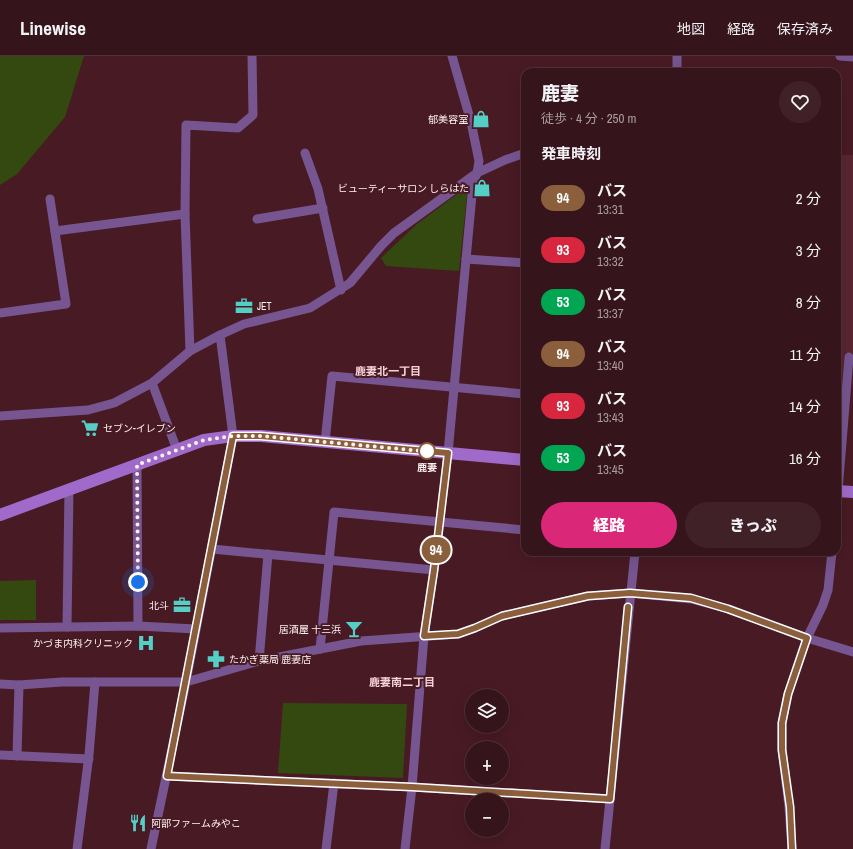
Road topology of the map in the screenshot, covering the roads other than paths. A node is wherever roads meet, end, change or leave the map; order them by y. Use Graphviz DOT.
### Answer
graph roads {
  1 [pos="252,56"];
  2 [pos="452,56"];
  3 [pos="677,56"];
  4 [pos="840,56"];
  5 [pos="853,58"];
  6 [pos="677,68"];
  7 [pos="305,153"];
  8 [pos="521,154"];
  9 [pos="477,173"];
  10 [pos="50,199"];
  11 [pos="322,208"];
  12 [pos="185,214"];
  13 [pos="257,219"];
  14 [pos="55,231"];
  15 [pos="466,258"];
  16 [pos="521,263"];
  17 [pos="341,290"];
  18 [pos="0,313"];
  19 [pos="220,335"];
  20 [pos="190,351"];
  21 [pos="849,357"];
  22 [pos="152,383"];
  23 [pos="453,388"];
  24 [pos="521,394"];
  25 [pos="0,416"];
  26 [pos="233,436"];
  27 [pos="325,442"];
  28 [pos="841,449"];
  29 [pos="177,450"];
  30 [pos="448,453"];
  31 [pos="521,460"];
  32 [pos="137,465"];
  33 [pos="69,489"];
  34 [pos="853,492"];
  35 [pos="841,494"];
  36 [pos="0,515"];
  37 [pos="440,523"];
  38 [pos="521,530"];
  39 [pos="212,549"];
  40 [pos="268,554"];
  41 [pos="635,556"];
  42 [pos="832,556"];
  43 [pos="328,560"];
  44 [pos="434,570"];
  45 [pos="630,593"];
  46 [pos="138,626"];
  47 [pos="67,627"];
  48 [pos="0,628"];
  49 [pos="196,629"];
  50 [pos="424,636"];
  51 [pos="807,638"];
  52 [pos="320,649"];
  53 [pos="853,652"];
  54 [pos="259,661"];
  55 [pos="95,682"];
  56 [pos="186,682"];
  57 [pos="0,684"];
  58 [pos="19,685"];
  59 [pos="0,756"];
  60 [pos="17,756"];
  61 [pos="89,759"];
  62 [pos="167,776"];
  63 [pos="334,783"];
  64 [pos="412,787"];
  65 [pos="610,799"];
  66 [pos="77,849"];
  67 [pos="151,849"];
  68 [pos="161,849"];
  69 [pos="326,849"];
  70 [pos="405,849"];
  71 [pos="605,849"];
  72 [pos="792,849"];
  1 -- 12 [label="street"];
  2 -- 9 [label="street"];
  3 -- 6 [label="street"];
  4 -- 5 [label="street"];
  7 -- 11 [label="street"];
  8 -- 9 [label="street"];
  9 -- 15 [label="street"];
  9 -- 17 [label="street"];
  10 -- 14 [label="street"];
  11 -- 13 [label="street"];
  11 -- 17 [label="street"];
  12 -- 14 [label="street"];
  12 -- 20 [label="street"];
  14 -- 18 [label="street"];
  15 -- 16 [label="street"];
  15 -- 23 [label="street"];
  17 -- 19 [label="street"];
  19 -- 20 [label="street"];
  19 -- 26 [label="street"];
  20 -- 22 [label="street"];
  21 -- 28 [label="street"];
  22 -- 25 [label="street"];
  22 -- 29 [label="street"];
  23 -- 24 [label="street"];
  23 -- 27 [label="street"];
  23 -- 30 [label="street"];
  26 -- 27 [label="street"];
  26 -- 29 [label="street"];
  26 -- 39 [label="street"];
  27 -- 30 [label="street"];
  29 -- 32 [label="street"];
  30 -- 31 [label="street"];
  30 -- 37 [label="street"];
  32 -- 33 [label="street"];
  32 -- 46 [label="street"];
  33 -- 36 [label="street"];
  33 -- 47 [label="street"];
  34 -- 35 [label="street"];
  37 -- 38 [label="street"];
  37 -- 43 [label="street"];
  37 -- 44 [label="street"];
  39 -- 40 [label="street"];
  39 -- 49 [label="street"];
  40 -- 43 [label="street"];
  40 -- 54 [label="street"];
  41 -- 45 [label="street"];
  42 -- 51 [label="street"];
  43 -- 44 [label="street"];
  43 -- 52 [label="street"];
  44 -- 50 [label="street"];
  45 -- 50 [label="street"];
  45 -- 51 [label="street"];
  45 -- 65 [label="street"];
  46 -- 47 [label="street"];
  46 -- 49 [label="street"];
  47 -- 48 [label="street"];
  49 -- 56 [label="street"];
  50 -- 52 [label="street"];
  50 -- 64 [label="street"];
  51 -- 53 [label="street"];
  51 -- 72 [label="street"];
  52 -- 54 [label="street"];
  54 -- 56 [label="street"];
  55 -- 56 [label="street"];
  55 -- 58 [label="street"];
  55 -- 61 [label="street"];
  56 -- 62 [label="street"];
  57 -- 58 [label="street"];
  58 -- 60 [label="street"];
  59 -- 60 [label="street"];
  60 -- 61 [label="street"];
  61 -- 66 [label="street"];
  62 -- 63 [label="street"];
  62 -- 67 [label="street"];
  63 -- 64 [label="street"];
  63 -- 69 [label="street"];
  64 -- 65 [label="street"];
  64 -- 70 [label="street"];
  65 -- 71 [label="street"];
  67 -- 68 [label="street"];
}
